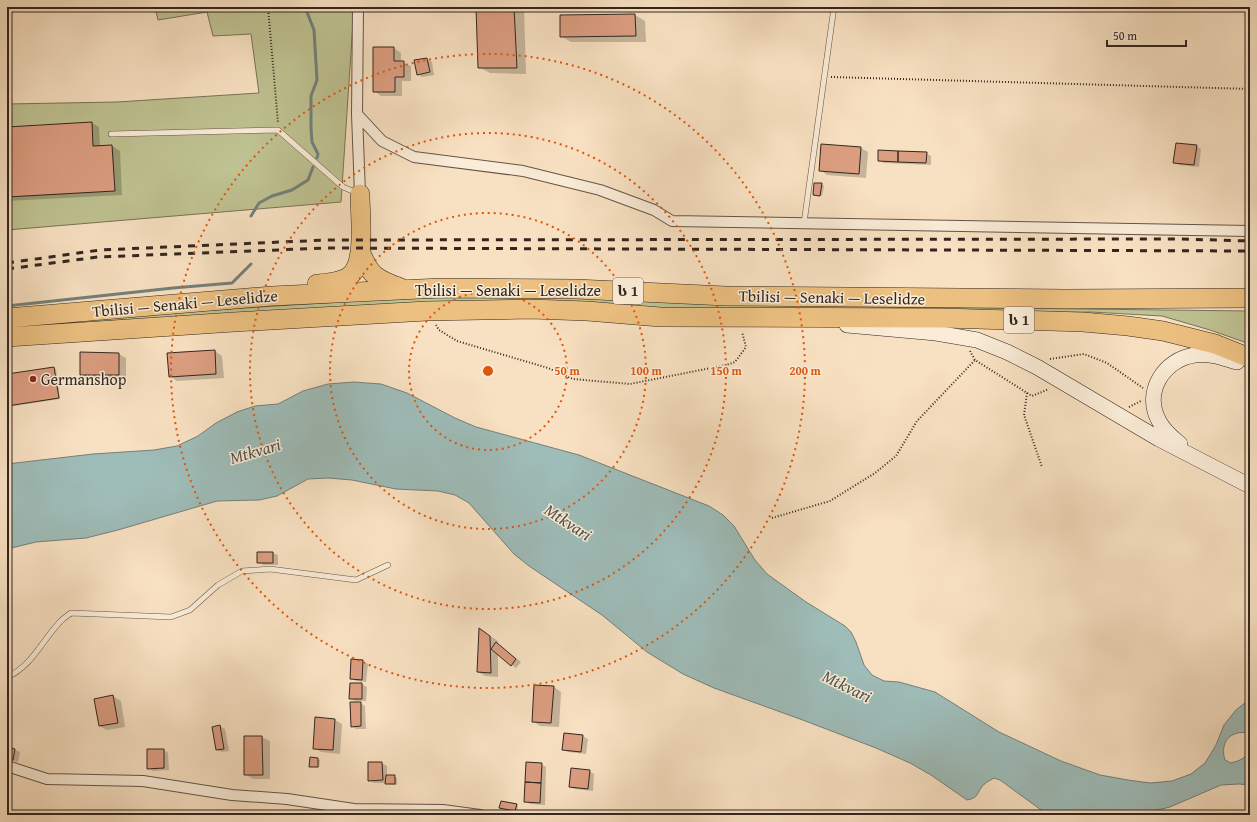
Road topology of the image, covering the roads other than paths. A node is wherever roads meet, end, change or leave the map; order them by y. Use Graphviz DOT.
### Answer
graph roads {
  1 [pos="358,7"];
  2 [pos="834,7"];
  3 [pos="357,114"];
  4 [pos="111,134"];
  5 [pos="360,194"];
  6 [pos="804,223"];
  7 [pos="1250,231"];
  8 [pos="361,253"];
  9 [pos="404,289"];
  10 [pos="272,296"];
  11 [pos="1250,298"];
  12 [pos="7,318"];
  13 [pos="784,318"];
  14 [pos="7,337"];
  15 [pos="1250,358"];
  16 [pos="1250,364"];
  17 [pos="1194,456"];
  18 [pos="1250,486"];
  19 [pos="388,565"];
  20 [pos="7,677"];
  21 [pos="7,766"];
  22 [pos="407,812"];
  23 [pos="480,815"];
  1 -- 3 [label="street"];
  2 -- 6 [label="lane"];
  3 -- 5 [label="street"];
  3 -- 6 [label="street"];
  4 -- 5 [label="lane"];
  5 -- 8 [label="highway"];
  6 -- 7 [label="street"];
  8 -- 9 [label="highway"];
  8 -- 10 [label="highway"];
  9 -- 10 [label="highway, Tbilisi — Senaki — Leselidze / ს 1"];
  9 -- 11 [label="highway, Tbilisi — Senaki — Leselidze / ს 1"];
  10 -- 12 [label="highway, Tbilisi — Senaki — Leselidze / ს 1"];
  13 -- 14 [label="highway, Tbilisi — Senaki — Leselidze / ს 1"];
  13 -- 15 [label="highway, Tbilisi — Senaki — Leselidze / ს 1"];
  13 -- 17 [label="main road"];
  16 -- 17 [label="main road"];
  17 -- 18 [label="main road"];
  19 -- 20 [label="lane"];
  21 -- 22 [label="street"];
  22 -- 23 [label="street"];
}
